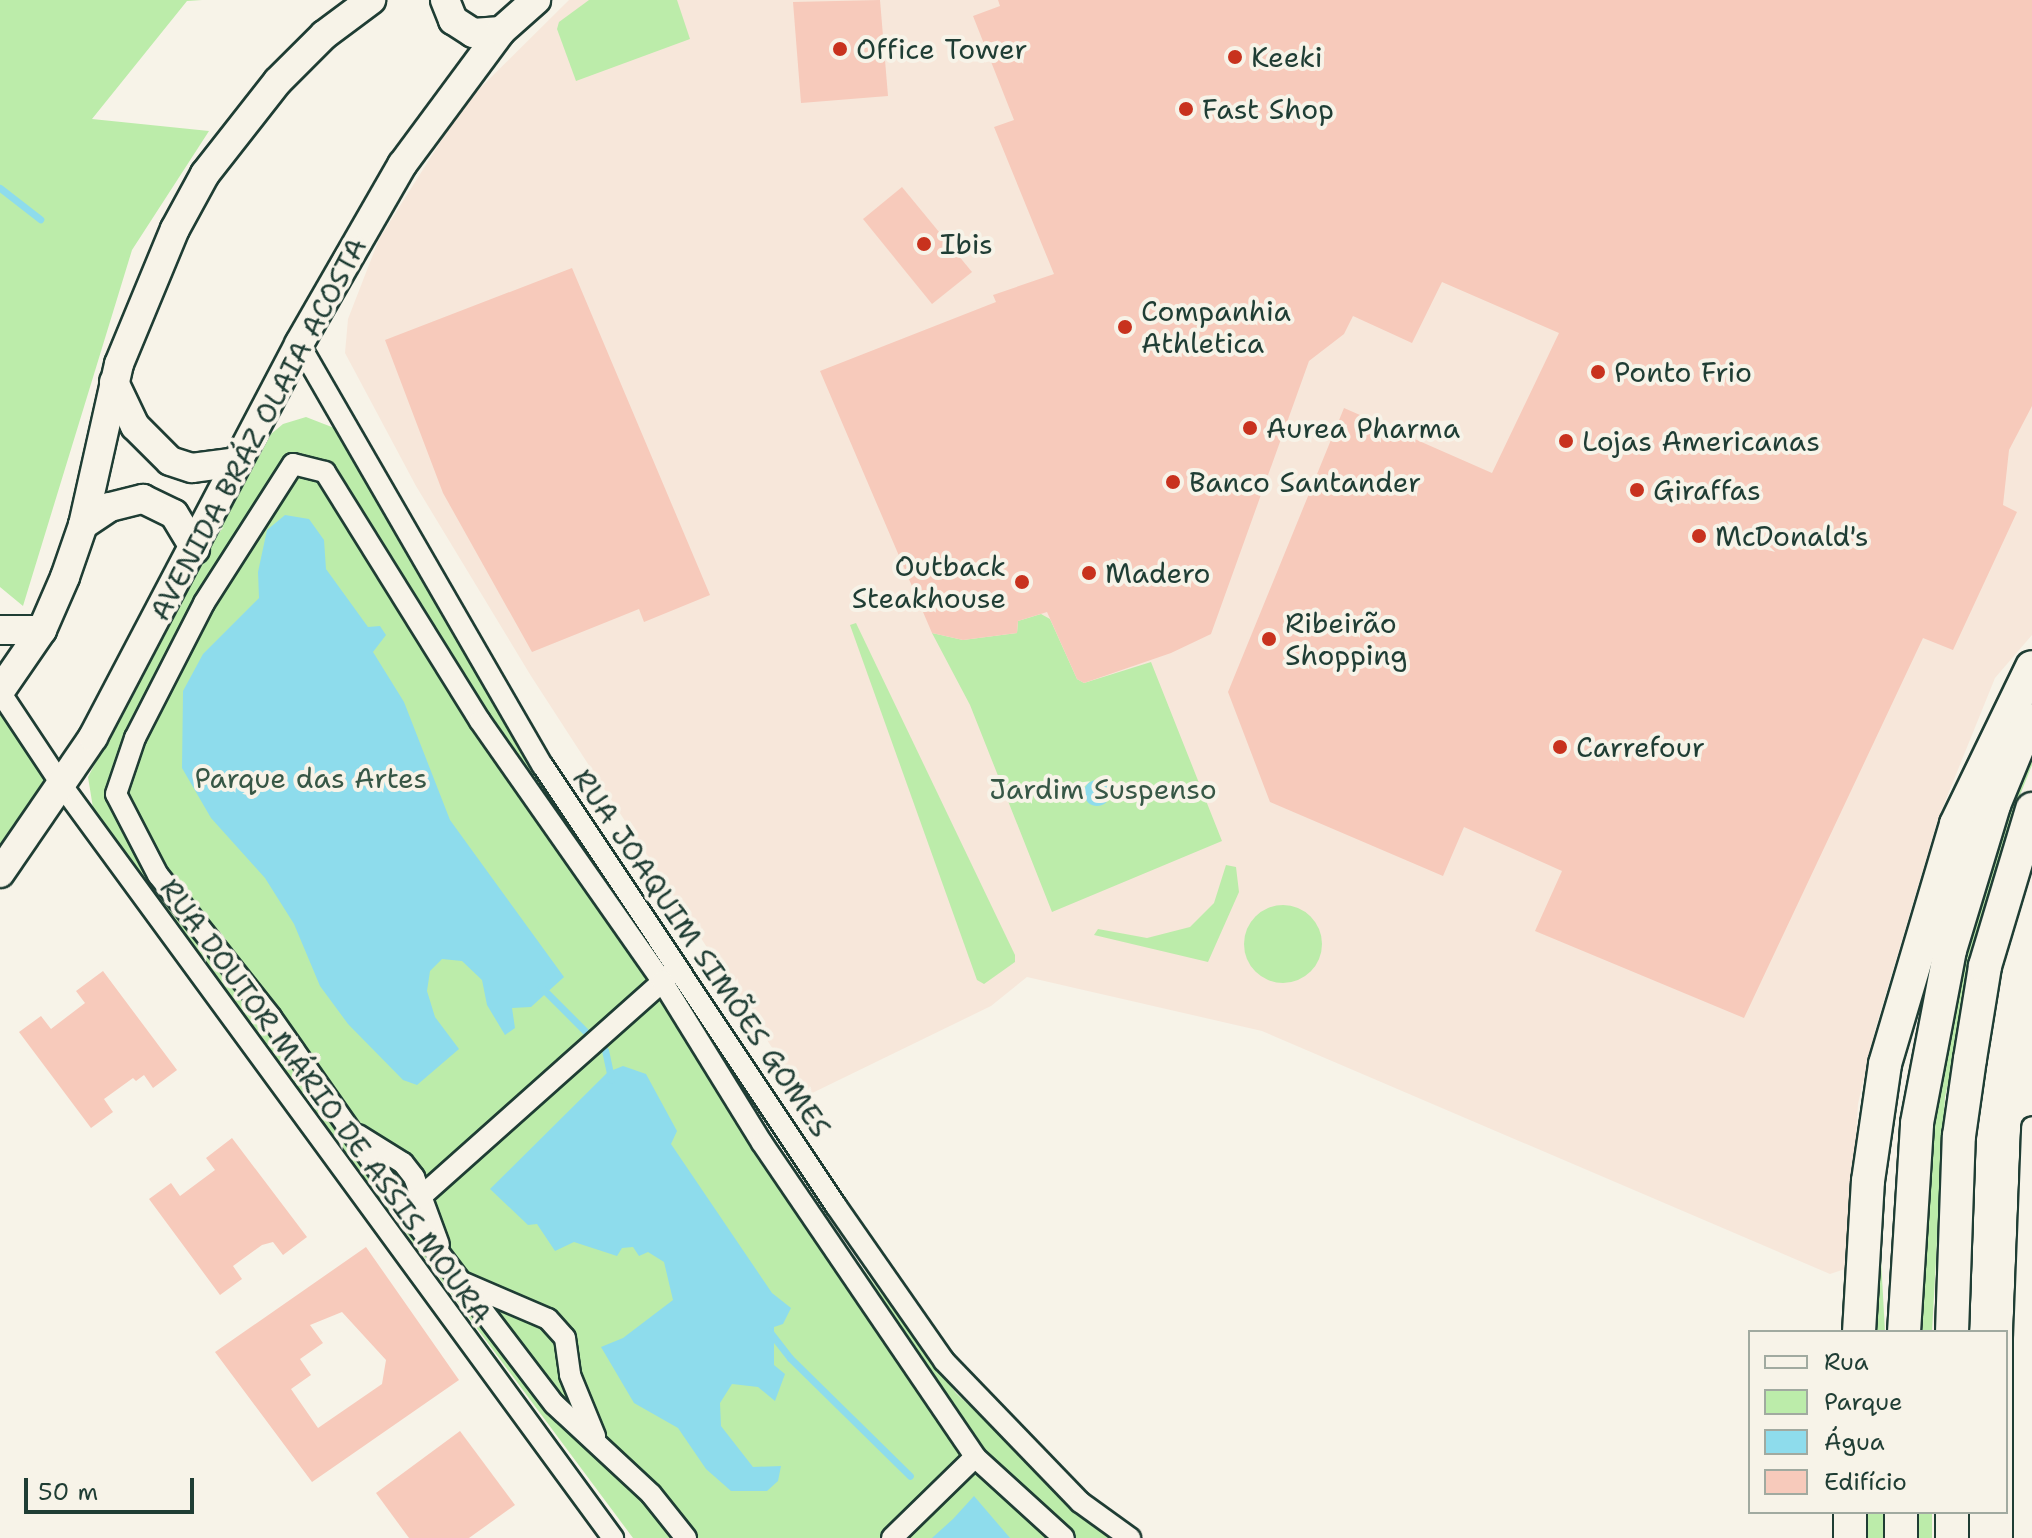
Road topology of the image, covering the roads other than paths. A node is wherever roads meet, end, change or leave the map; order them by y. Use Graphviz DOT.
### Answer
graph roads {
  1 [pos="371,0"];
  2 [pos="445,0"];
  3 [pos="536,0"];
  4 [pos="501,31"];
  5 [pos="299,344"];
  6 [pos="114,382"];
  7 [pos="237,462"];
  8 [pos="83,525"];
  9 [pos="195,549"];
  10 [pos="0,630"];
  11 [pos="42,630"];
  12 [pos="2032,667"];
  13 [pos="0,692"];
  14 [pos="2032,713"];
  15 [pos="63,787"];
  16 [pos="2032,809"];
  17 [pos="0,873"];
  18 [pos="679,967"];
  19 [pos="662,981"];
  20 [pos="2032,1127"];
  21 [pos="351,1130"];
  22 [pos="423,1195"];
  23 [pos="406,1210"];
  24 [pos="444,1259"];
  25 [pos="461,1281"];
  26 [pos="1859,1330"];
  27 [pos="1904,1330"];
  28 [pos="1952,1330"];
  29 [pos="2028,1340"];
  30 [pos="599,1446"];
  31 [pos="975,1457"];
  32 [pos="1850,1514"];
  33 [pos="1901,1514"];
  34 [pos="1952,1514"];
  35 [pos="613,1538"];
  36 [pos="686,1538"];
  37 [pos="892,1538"];
  38 [pos="1064,1538"];
  39 [pos="1130,1538"];
  40 [pos="1850,1538"];
  41 [pos="1901,1538"];
  42 [pos="1952,1538"];
  43 [pos="2024,1538"];
  1 -- 6 [label="street"];
  2 -- 4 [label="street"];
  3 -- 4 [label="street, AVENIDA BRÁZ OLAIA ACOSTA"];
  4 -- 5 [label="street, AVENIDA BRÁZ OLAIA ACOSTA"];
  5 -- 7 [label="street, AVENIDA BRÁZ OLAIA ACOSTA"];
  5 -- 18 [label="street, RUA JOAQUIM SIMÕES GOMES"];
  6 -- 7 [label="street"];
  6 -- 8 [label="street"];
  7 -- 9 [label="street, AVENIDA BRÁZ OLAIA ACOSTA"];
  8 -- 9 [label="street"];
  8 -- 11 [label="street"];
  9 -- 15 [label="street, AVENIDA BRÁZ OLAIA ACOSTA"];
  10 -- 11 [label="street"];
  11 -- 13 [label="street"];
  12 -- 26 [label="main road"];
  13 -- 15 [label="street, RUA DOUTOR MÁRIO DE ASSIS MOURA"];
  14 -- 27 [label="main road"];
  15 -- 17 [label="street, AVENIDA BRÁZ OLAIA ACOSTA"];
  15 -- 35 [label="street, RUA DOUTOR MÁRIO DE ASSIS MOURA"];
  16 -- 28 [label="main road"];
  18 -- 19 [label="street"];
  18 -- 39 [label="street, RUA JOAQUIM SIMÕES GOMES"];
  19 -- 21 [label="street"];
  19 -- 22 [label="street"];
  19 -- 31 [label="street"];
  20 -- 29 [label="street"];
  21 -- 22 [label="street"];
  21 -- 23 [label="street"];
  22 -- 23 [label="street"];
  22 -- 24 [label="street"];
  23 -- 24 [label="street"];
  24 -- 25 [label="street"];
  25 -- 30 [label="street"];
  25 -- 30 [label="street"];
  29 -- 43 [label="street"];
  30 -- 36 [label="street"];
  31 -- 37 [label="street"];
  31 -- 38 [label="street"];
  32 -- 40 [label="main road"];
  33 -- 41 [label="main road"];
  34 -- 42 [label="main road"];
}
